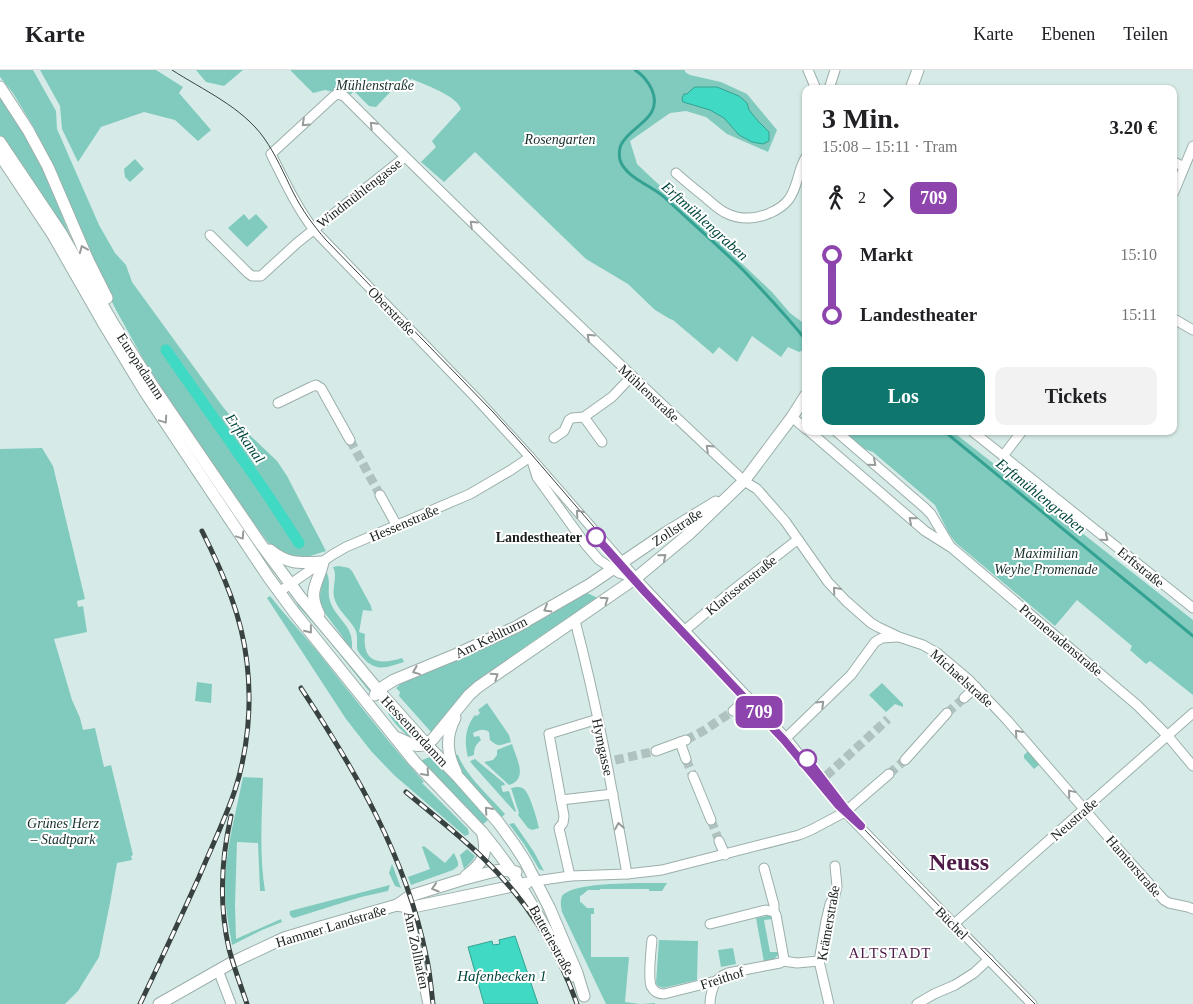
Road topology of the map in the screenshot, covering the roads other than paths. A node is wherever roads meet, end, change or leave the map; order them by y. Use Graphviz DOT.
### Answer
graph roads {
  1 [pos="808,70"];
  2 [pos="835,70"];
  3 [pos="918,70"];
  4 [pos="814,85"];
  5 [pos="830,85"];
  6 [pos="912,85"];
  7 [pos="0,87"];
  8 [pos="0,142"];
  9 [pos="1193,146"];
  10 [pos="272,154"];
  11 [pos="0,155"];
  12 [pos="405,157"];
  13 [pos="1177,164"];
  14 [pos="802,166"];
  15 [pos="1184,167"];
  16 [pos="676,173"];
  17 [pos="1177,184"];
  18 [pos="314,230"];
  19 [pos="210,235"];
  20 [pos="1177,321"];
  21 [pos="1193,330"];
  22 [pos="632,376"];
  23 [pos="153,386"];
  24 [pos="278,403"];
  25 [pos="802,405"];
  26 [pos="584,417"];
  27 [pos="792,417"];
  28 [pos="802,425"];
  29 [pos="814,435"];
  30 [pos="841,435"];
  31 [pos="977,435"];
  32 [pos="1019,435"];
  33 [pos="554,438"];
  34 [pos="350,440"];
  35 [pos="602,442"];
  36 [pos="530,456"];
  37 [pos="1003,456"];
  38 [pos="744,481"];
  39 [pos="733,492"];
  40 [pos="380,495"];
  41 [pos="397,526"];
  42 [pos="797,540"];
  43 [pos="260,543"];
  44 [pos="952,548"];
  45 [pos="323,562"];
  46 [pos="617,566"];
  47 [pos="636,578"];
  48 [pos="290,584"];
  49 [pos="279,592"];
  50 [pos="1193,608"];
  51 [pos="575,621"];
  52 [pos="322,622"];
  53 [pos="871,623"];
  54 [pos="684,630"];
  55 [pos="899,637"];
  56 [pos="875,642"];
  57 [pos="976,687"];
  58 [pos="378,690"];
  59 [pos="748,697"];
  60 [pos="964,698"];
  61 [pos="464,702"];
  62 [pos="733,711"];
  63 [pos="947,713"];
  64 [pos="1193,713"];
  65 [pos="376,714"];
  66 [pos="598,719"];
  67 [pos="1167,735"];
  68 [pos="394,736"];
  69 [pos="786,738"];
  70 [pos="426,745"];
  71 [pos="656,751"];
  72 [pos="686,758"];
  73 [pos="905,760"];
  74 [pos="1193,766"];
  75 [pos="888,774"];
  76 [pos="693,776"];
  77 [pos="460,778"];
  78 [pos="613,794"];
  79 [pos="562,800"];
  80 [pos="1085,810"];
  81 [pos="845,812"];
  82 [pos="711,820"];
  83 [pos="483,834"];
  84 [pos="719,841"];
  85 [pos="873,841"];
  86 [pos="514,844"];
  87 [pos="725,855"];
  88 [pos="836,866"];
  89 [pos="764,868"];
  90 [pos="511,870"];
  91 [pos="627,874"];
  92 [pos="570,876"];
  93 [pos="461,880"];
  94 [pos="536,881"];
  95 [pos="520,884"];
  96 [pos="493,890"];
  97 [pos="405,903"];
  98 [pos="1193,909"];
  99 [pos="774,912"];
  100 [pos="710,924"];
  101 [pos="954,924"];
  102 [pos="652,940"];
  103 [pos="989,959"];
  104 [pos="783,961"];
  105 [pos="819,961"];
  106 [pos="218,970"];
  107 [pos="716,981"];
  108 [pos="586,1000"];
  109 [pos="159,1004"];
  110 [pos="231,1004"];
  111 [pos="428,1004"];
  112 [pos="710,1004"];
  113 [pos="829,1004"];
  114 [pos="918,1004"];
  115 [pos="1032,1004"];
  1 -- 4 [label="street"];
  2 -- 5 [label="street"];
  3 -- 6 [label="main road"];
  23 -- 7 [label="main road, one-way"];
  8 -- 23 [label="main road, Europadamm"];
  9 -- 15 [label="street"];
  12 -- 10 [label="street, Mühlenstraße, one-way"];
  10 -- 18 [label="street, Oberstraße"];
  11 -- 49 [label="main road, Europadamm, one-way"];
  12 -- 18 [label="street, Windmühlengasse"];
  22 -- 12 [label="street, Mühlenstraße, one-way"];
  13 -- 15 [label="street"];
  14 -- 16 [label="street"];
  15 -- 17 [label="street"];
  18 -- 19 [label="street, Windmühlengasse"];
  18 -- 36 [label="street, Oberstraße"];
  20 -- 21 [label="street"];
  22 -- 26 [label="street"];
  38 -- 22 [label="street, Mühlenstraße, one-way"];
  23 -- 43 [label="main road, Europadamm"];
  24 -- 34 [label="street"];
  25 -- 27 [label="main road, Zollstraße"];
  26 -- 33 [label="street"];
  26 -- 35 [label="street"];
  27 -- 28 [label="street"];
  27 -- 38 [label="main road, Zollstraße"];
  44 -- 29 [label="street, Promenadenstraße, one-way"];
  30 -- 44 [label="street, Promenadenstraße, one-way"];
  31 -- 37 [label="street, Erftstraße"];
  32 -- 37 [label="street"];
  36 -- 41 [label="street, Hessenstraße"];
  46 -- 36 [label="street, Oberstraße, one-way"];
  36 -- 46 [label="street, Oberstraße"];
  37 -- 50 [label="street, Erftstraße, one-way"];
  38 -- 39 [label="main road, Zollstraße"];
  38 -- 42 [label="street, Michaelstraße"];
  39 -- 46 [label="main road, Zollstraße"];
  47 -- 39 [label="main road, Zollstraße, one-way"];
  40 -- 41 [label="street"];
  41 -- 45 [label="street, Hessenstraße"];
  53 -- 42 [label="street, Michaelstraße, one-way"];
  42 -- 54 [label="street, Klarissenstraße"];
  43 -- 45 [label="main road"];
  43 -- 48 [label="main road, Europadamm"];
  44 -- 67 [label="street, Promenadenstraße"];
  45 -- 48 [label="street, Hessenstraße"];
  45 -- 52 [label="main road"];
  46 -- 47 [label="street, Oberstraße"];
  46 -- 58 [label="main road, Am Kehlturm, one-way"];
  51 -- 47 [label="main road, Am Kehlturm, one-way"];
  47 -- 54 [label="street, Oberstraße"];
  48 -- 49 [label="street, Hessenstraße"];
  48 -- 52 [label="main road, Hessentordamm"];
  49 -- 65 [label="main road, Hessentordamm, one-way"];
  61 -- 51 [label="main road, Am Kehlturm, one-way"];
  51 -- 66 [label="street, Hymgasse"];
  52 -- 58 [label="main road, Hessentordamm"];
  53 -- 55 [label="street, Michaelstraße"];
  53 -- 56 [label="street"];
  54 -- 59 [label="street, Oberstraße"];
  55 -- 56 [label="street"];
  55 -- 57 [label="street, Michaelstraße"];
  69 -- 56 [label="street, one-way"];
  57 -- 60 [label="street"];
  80 -- 57 [label="street, Michaelstraße, one-way"];
  58 -- 65 [label="main road"];
  58 -- 70 [label="main road, Hessentordamm"];
  59 -- 62 [label="street"];
  59 -- 69 [label="street, Oberstraße"];
  61 -- 70 [label="main road, Am Kehlturm"];
  61 -- 77 [label="main road, Am Kehlturm"];
  63 -- 73 [label="street"];
  64 -- 67 [label="street, Neustraße"];
  65 -- 68 [label="main road, Hessentordamm"];
  66 -- 78 [label="street, Hymgasse"];
  66 -- 79 [label="street"];
  67 -- 74 [label="street, Promenadenstraße"];
  67 -- 80 [label="street, Neustraße"];
  68 -- 70 [label="main road"];
  68 -- 83 [label="main road, Hessentordamm, one-way"];
  69 -- 81 [label="street, Oberstraße"];
  70 -- 77 [label="main road, Hessentordamm"];
  71 -- 72 [label="street"];
  75 -- 81 [label="street"];
  76 -- 82 [label="street"];
  86 -- 77 [label="main road, Hessentordamm, one-way"];
  78 -- 79 [label="street"];
  91 -- 78 [label="street, Hymgasse, one-way"];
  79 -- 92 [label="street"];
  80 -- 98 [label="street, Hamtorstraße"];
  80 -- 101 [label="street, Neustraße"];
  81 -- 85 [label="street, Oberstraße"];
  81 -- 87 [label="street"];
  83 -- 90 [label="main road, Hessentordamm"];
  83 -- 93 [label="main road, Hammer Landstraße"];
  84 -- 87 [label="street"];
  85 -- 101 [label="street, Büchel"];
  86 -- 90 [label="main road"];
  86 -- 94 [label="main road, Hessentordamm"];
  87 -- 91 [label="street"];
  88 -- 105 [label="street, Krämerstraße"];
  89 -- 99 [label="street"];
  90 -- 93 [label="main road, Hammer Landstraße"];
  90 -- 94 [label="main road"];
  90 -- 95 [label="main road, Hessentordamm"];
  90 -- 96 [label="main road"];
  91 -- 92 [label="street"];
  92 -- 94 [label="street"];
  93 -- 97 [label="main road, Hammer Landstraße, one-way"];
  94 -- 95 [label="main road, Hammer Landstraße"];
  94 -- 108 [label="main road, Batteriestraße"];
  95 -- 96 [label="main road, Hammer Landstraße"];
  95 -- 108 [label="main road, Batteriestraße"];
  96 -- 97 [label="main road, Hammer Landstraße"];
  97 -- 106 [label="main road, Hammer Landstraße"];
  97 -- 111 [label="street, Am Zollhafen"];
  99 -- 100 [label="street"];
  99 -- 104 [label="street"];
  101 -- 103 [label="street, Büchel"];
  102 -- 107 [label="street, Freithof"];
  103 -- 114 [label="street"];
  103 -- 115 [label="street, Büchel"];
  104 -- 105 [label="street, Freithof"];
  104 -- 107 [label="street, Freithof"];
  105 -- 113 [label="street, Krämerstraße"];
  106 -- 109 [label="main road, Hammer Landstraße"];
  106 -- 110 [label="street"];
  107 -- 112 [label="street"];
}
